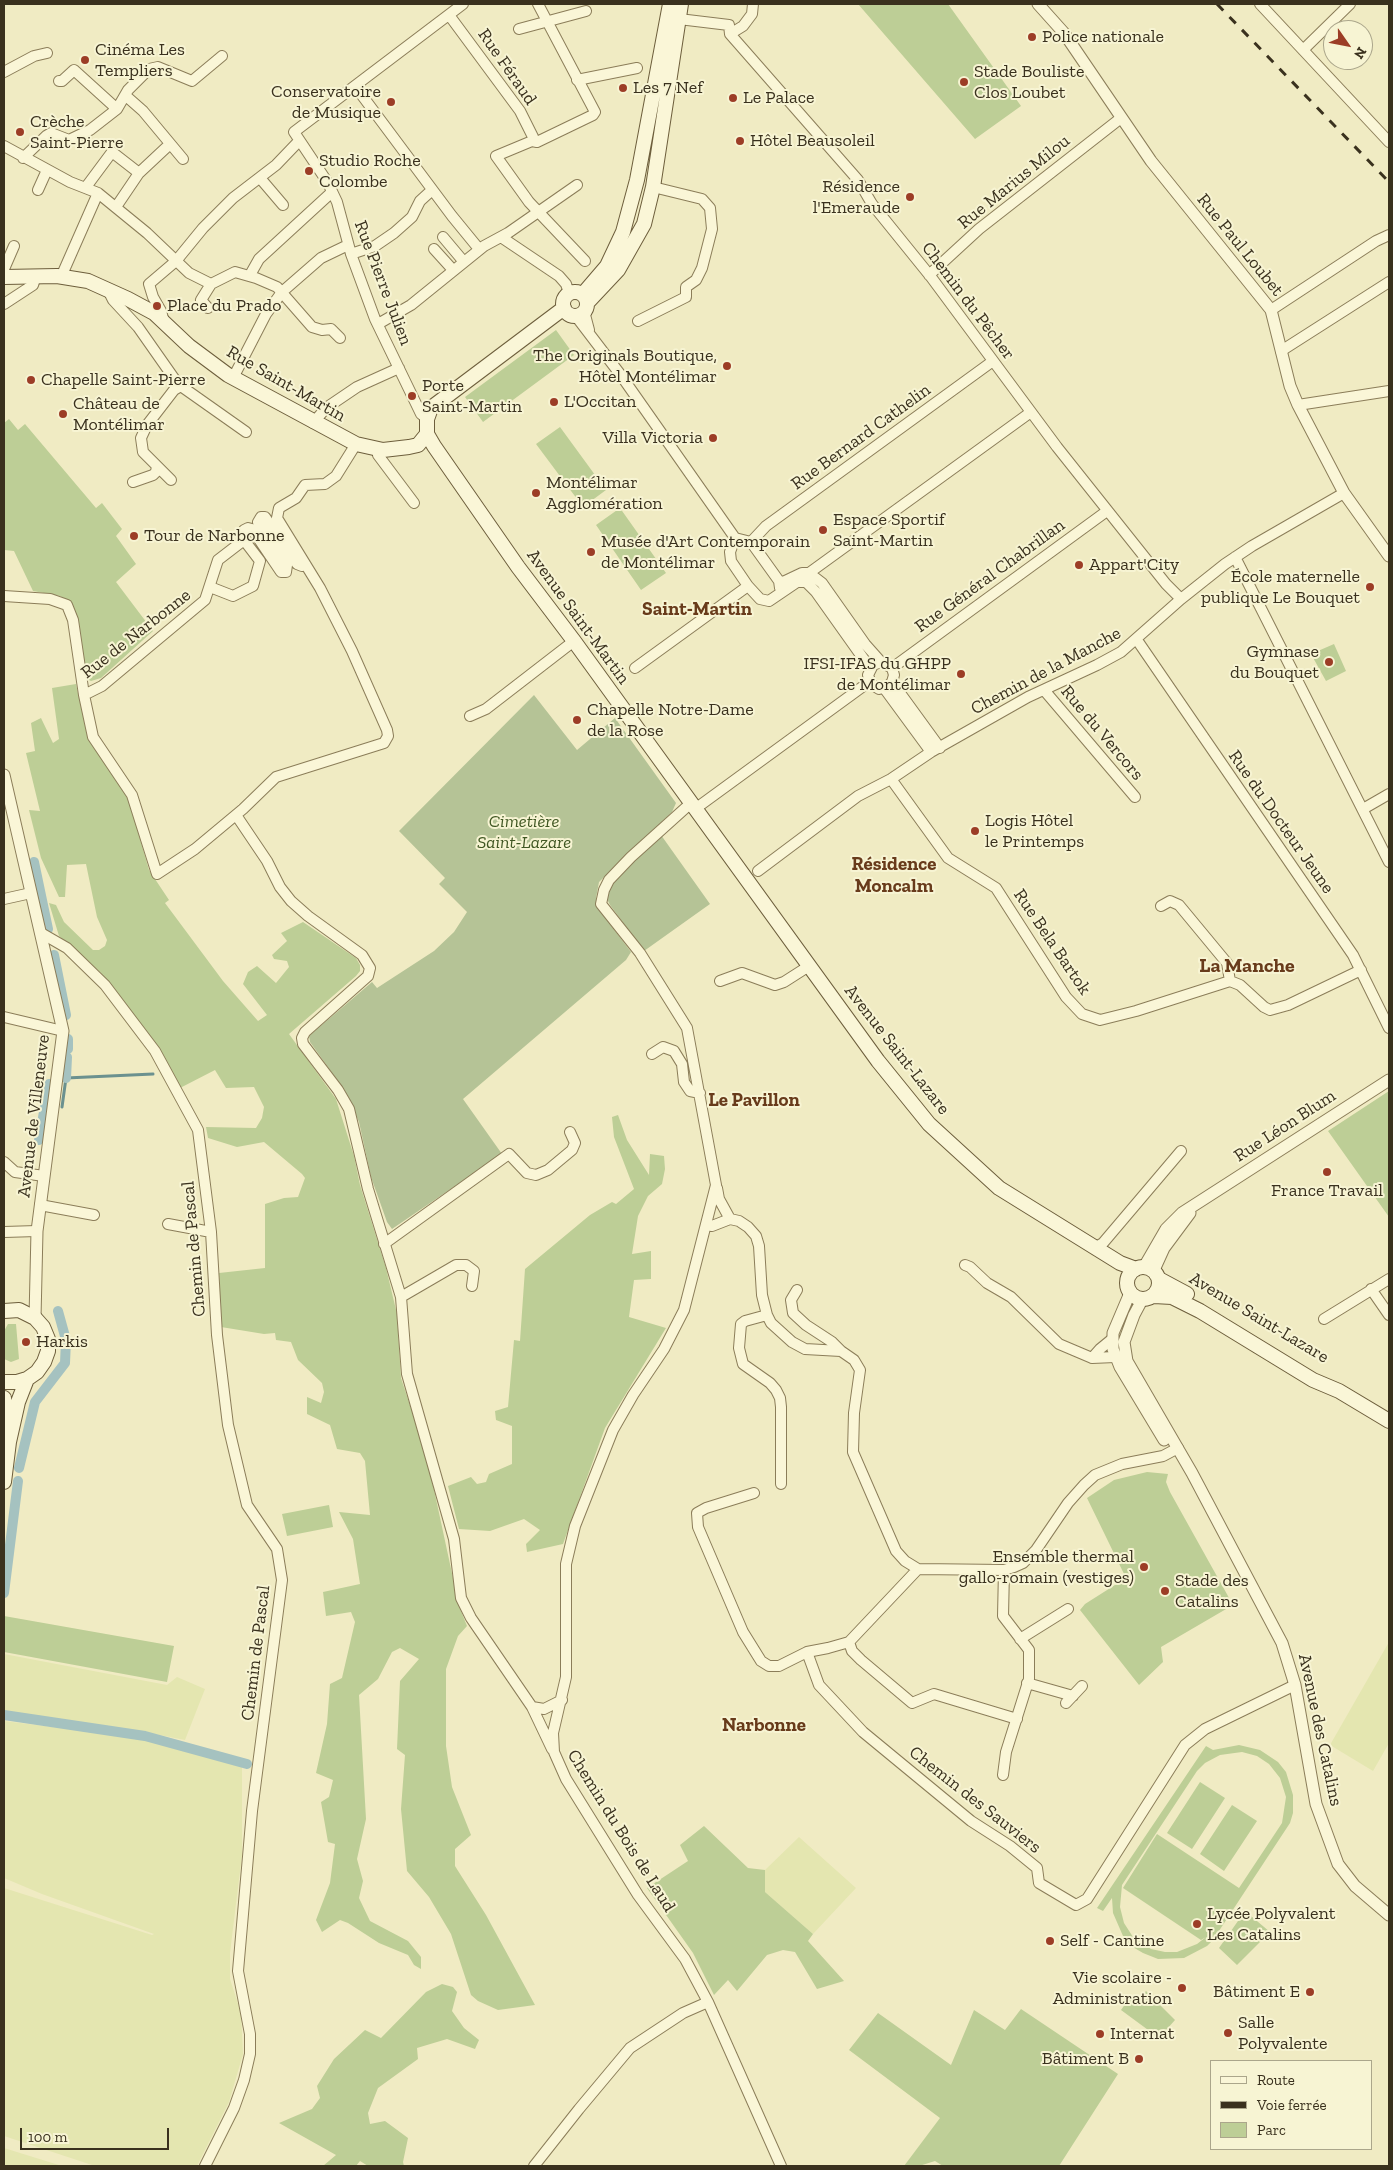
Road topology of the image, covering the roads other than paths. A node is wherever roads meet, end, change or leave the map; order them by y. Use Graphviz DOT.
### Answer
graph roads {
  1 [pos="461,4"];
  2 [pos="538,4"];
  3 [pos="670,4"];
  4 [pos="681,4"];
  5 [pos="753,4"];
  6 [pos="1038,4"];
  7 [pos="1260,4"];
  8 [pos="1350,4"];
  9 [pos="586,11"];
  10 [pos="449,15"];
  11 [pos="679,19"];
  12 [pos="546,21"];
  13 [pos="519,29"];
  14 [pos="730,29"];
  15 [pos="1303,50"];
  16 [pos="47,53"];
  17 [pos="222,56"];
  18 [pos="637,68"];
  19 [pos="4,72"];
  20 [pos="59,80"];
  21 [pos="578,80"];
  22 [pos="356,86"];
  23 [pos="126,96"];
  24 [pos="117,108"];
  25 [pos="1121,118"];
  26 [pos="296,137"];
  27 [pos="532,141"];
  28 [pos="1389,142"];
  29 [pos="170,145"];
  30 [pos="4,146"];
  31 [pos="24,158"];
  32 [pos="183,159"];
  33 [pos="47,170"];
  34 [pos="138,173"];
  35 [pos="260,178"];
  36 [pos="577,185"];
  37 [pos="86,187"];
  38 [pos="653,187"];
  39 [pos="38,190"];
  40 [pos="432,190"];
  41 [pos="332,192"];
  42 [pos="98,193"];
  43 [pos="283,205"];
  44 [pos="116,207"];
  45 [pos="539,212"];
  46 [pos="1389,235"];
  47 [pos="501,236"];
  48 [pos="444,238"];
  49 [pos="14,246"];
  50 [pos="350,249"];
  51 [pos="434,249"];
  52 [pos="479,249"];
  53 [pos="176,261"];
  54 [pos="585,261"];
  55 [pos="464,262"];
  56 [pos="4,269"];
  57 [pos="453,270"];
  58 [pos="250,275"];
  59 [pos="929,275"];
  60 [pos="36,276"];
  61 [pos="4,277"];
  62 [pos="61,277"];
  63 [pos="1389,282"];
  64 [pos="211,284"];
  65 [pos="107,289"];
  66 [pos="282,292"];
  67 [pos="4,304"];
  68 [pos="576,306"];
  69 [pos="208,308"];
  70 [pos="1271,310"];
  71 [pos="638,321"];
  72 [pos="164,323"];
  73 [pos="378,324"];
  74 [pos="340,338"];
  75 [pos="1281,350"];
  76 [pos="993,361"];
  77 [pos="399,368"];
  78 [pos="233,378"];
  79 [pos="181,386"];
  80 [pos="1389,391"];
  81 [pos="1298,406"];
  82 [pos="1031,412"];
  83 [pos="427,419"];
  84 [pos="313,423"];
  85 [pos="246,432"];
  86 [pos="427,434"];
  87 [pos="356,444"];
  88 [pos="409,447"];
  89 [pos="377,449"];
  90 [pos="441,456"];
  91 [pos="157,466"];
  92 [pos="171,480"];
  93 [pos="134,482"];
  94 [pos="1344,493"];
  95 [pos="414,503"];
  96 [pos="1107,511"];
  97 [pos="735,538"];
  98 [pos="244,540"];
  99 [pos="751,542"];
  100 [pos="1236,556"];
  101 [pos="1389,556"];
  102 [pos="305,565"];
  103 [pos="809,572"];
  104 [pos="779,581"];
  105 [pos="748,586"];
  106 [pos="210,588"];
  107 [pos="778,594"];
  108 [pos="4,596"];
  109 [pos="1181,599"];
  110 [pos="1137,640"];
  111 [pos="574,641"];
  112 [pos="882,662"];
  113 [pos="635,668"];
  114 [pos="870,668"];
  115 [pos="892,668"];
  116 [pos="869,682"];
  117 [pos="888,685"];
  118 [pos="1044,690"];
  119 [pos="84,695"];
  120 [pos="470,716"];
  121 [pos="935,750"];
  122 [pos="4,775"];
  123 [pos="891,779"];
  124 [pos="1389,794"];
  125 [pos="1135,797"];
  126 [pos="693,806"];
  127 [pos="1363,809"];
  128 [pos="236,815"];
  129 [pos="1389,862"];
  130 [pos="758,871"];
  131 [pos="747,880"];
  132 [pos="31,893"];
  133 [pos="4,899"];
  134 [pos="1161,906"];
  135 [pos="41,933"];
  136 [pos="809,966"];
  137 [pos="1361,970"];
  138 [pos="720,980"];
  139 [pos="1230,981"];
  140 [pos="4,1017"];
  141 [pos="1389,1028"];
  142 [pos="63,1031"];
  143 [pos="652,1054"];
  144 [pos="1389,1080"];
  145 [pos="700,1093"];
  146 [pos="570,1132"];
  147 [pos="1181,1151"];
  148 [pos="4,1162"];
  149 [pos="44,1176"];
  150 [pos="716,1185"];
  151 [pos="40,1205"];
  152 [pos="94,1214"];
  153 [pos="730,1219"];
  154 [pos="168,1224"];
  155 [pos="706,1225"];
  156 [pos="36,1231"];
  157 [pos="4,1232"];
  158 [pos="211,1232"];
  159 [pos="384,1244"];
  160 [pos="1096,1248"];
  161 [pos="965,1265"];
  162 [pos="1148,1271"];
  163 [pos="1389,1279"];
  164 [pos="472,1286"];
  165 [pos="1371,1289"];
  166 [pos="797,1290"];
  167 [pos="1138,1292"];
  168 [pos="402,1298"];
  169 [pos="6,1308"];
  170 [pos="766,1315"];
  171 [pos="1389,1315"];
  172 [pos="35,1318"];
  173 [pos="1324,1319"];
  174 [pos="1112,1340"];
  175 [pos="1124,1342"];
  176 [pos="841,1351"];
  177 [pos="1115,1357"];
  178 [pos="1092,1358"];
  179 [pos="27,1379"];
  180 [pos="4,1382"];
  181 [pos="1339,1391"];
  182 [pos="4,1398"];
  183 [pos="1389,1421"];
  184 [pos="10,1442"];
  185 [pos="1175,1450"];
  186 [pos="4,1482"];
  187 [pos="780,1484"];
  188 [pos="754,1493"];
  189 [pos="918,1568"];
  190 [pos="1004,1570"];
  191 [pos="1068,1609"];
  192 [pos="1020,1639"];
  193 [pos="849,1642"];
  194 [pos="807,1652"];
  195 [pos="1027,1683"];
  196 [pos="1295,1685"];
  197 [pos="1082,1686"];
  198 [pos="562,1700"];
  199 [pos="532,1707"];
  200 [pos="1017,1719"];
  201 [pos="554,1752"];
  202 [pos="1003,1775"];
  203 [pos="1389,1916"];
  204 [pos="708,2002"];
  205 [pos="205,2166"];
  206 [pos="534,2166"];
  207 [pos="781,2166"];
  1 -- 10 [label="street"];
  2 -- 12 [label="street"];
  3 -- 68 [label="main road"];
  4 -- 11 [label="main road"];
  5 -- 14 [label="street"];
  6 -- 25 [label="street, Rue Paul Loubet"];
  7 -- 15 [label="street"];
  8 -- 15 [label="street"];
  9 -- 12 [label="street"];
  10 -- 22 [label="street"];
  10 -- 27 [label="street, Rue Féraud"];
  11 -- 14 [label="street"];
  11 -- 38 [label="main road"];
  12 -- 13 [label="street"];
  12 -- 21 [label="street"];
  14 -- 59 [label="street, Chemin du Pêcher"];
  15 -- 28 [label="street"];
  16 -- 19 [label="street"];
  17 -- 23 [label="street"];
  18 -- 21 [label="street"];
  20 -- 24 [label="street"];
  21 -- 27 [label="street"];
  22 -- 26 [label="street"];
  22 -- 40 [label="street"];
  23 -- 24 [label="street"];
  23 -- 29 [label="street"];
  24 -- 31 [label="street"];
  25 -- 59 [label="street, Rue Marius Milou"];
  25 -- 70 [label="street, Rue Paul Loubet"];
  26 -- 35 [label="street"];
  26 -- 41 [label="street, Rue Pierre Julien"];
  27 -- 45 [label="street"];
  29 -- 32 [label="street"];
  29 -- 34 [label="street"];
  30 -- 31 [label="street"];
  31 -- 33 [label="street"];
  33 -- 37 [label="street"];
  33 -- 39 [label="street"];
  34 -- 37 [label="street"];
  34 -- 44 [label="street"];
  35 -- 43 [label="street"];
  35 -- 53 [label="street"];
  36 -- 45 [label="street"];
  37 -- 42 [label="street"];
  38 -- 68 [label="main road"];
  38 -- 71 [label="street"];
  40 -- 50 [label="street"];
  40 -- 52 [label="street"];
  41 -- 50 [label="street, Rue Pierre Julien"];
  41 -- 58 [label="street"];
  42 -- 44 [label="street"];
  42 -- 62 [label="street"];
  44 -- 53 [label="street"];
  45 -- 47 [label="street"];
  45 -- 54 [label="street"];
  46 -- 70 [label="street"];
  47 -- 52 [label="street"];
  47 -- 68 [label="street"];
  48 -- 55 [label="street"];
  49 -- 56 [label="street"];
  50 -- 66 [label="street"];
  50 -- 73 [label="street, Rue Pierre Julien"];
  51 -- 57 [label="street"];
  52 -- 55 [label="street"];
  53 -- 64 [label="street"];
  53 -- 72 [label="street"];
  55 -- 57 [label="street"];
  57 -- 73 [label="street"];
  58 -- 64 [label="street"];
  58 -- 66 [label="street"];
  59 -- 76 [label="street, Chemin du Pêcher"];
  60 -- 61 [label="main road, Rue Saint-Martin"];
  60 -- 62 [label="main road, Rue Saint-Martin"];
  60 -- 67 [label="street"];
  62 -- 65 [label="main road, Rue Saint-Martin"];
  63 -- 75 [label="street"];
  64 -- 69 [label="street"];
  65 -- 72 [label="main road, Rue Saint-Martin"];
  65 -- 79 [label="street"];
  66 -- 74 [label="street"];
  66 -- 78 [label="street"];
  68 -- 83 [label="main road"];
  68 -- 97 [label="street"];
  70 -- 75 [label="street, Rue Paul Loubet"];
  72 -- 78 [label="main road, Rue Saint-Martin"];
  73 -- 77 [label="street, Rue Pierre Julien"];
  75 -- 81 [label="street, Rue Paul Loubet"];
  76 -- 82 [label="street, Chemin du Pêcher"];
  76 -- 99 [label="street, Rue Bernard Cathelin"];
  77 -- 83 [label="street, Rue Pierre Julien"];
  77 -- 84 [label="street"];
  78 -- 84 [label="main road, Rue Saint-Martin"];
  79 -- 85 [label="street"];
  79 -- 91 [label="street"];
  80 -- 81 [label="street"];
  81 -- 94 [label="street, Rue Paul Loubet"];
  82 -- 96 [label="street, Chemin du Pêcher"];
  82 -- 103 [label="street"];
  83 -- 86 [label="main road"];
  84 -- 87 [label="main road, Rue Saint-Martin"];
  86 -- 88 [label="main road"];
  86 -- 90 [label="main road, Avenue Saint-Martin"];
  87 -- 89 [label="main road, Rue Saint-Martin"];
  87 -- 102 [label="street"];
  88 -- 89 [label="main road, Rue Saint-Martin"];
  88 -- 90 [label="main road"];
  89 -- 95 [label="street"];
  90 -- 111 [label="main road, Avenue Saint-Martin"];
  91 -- 92 [label="street"];
  91 -- 93 [label="street"];
  94 -- 100 [label="street, Chemin de la Manche"];
  94 -- 101 [label="street, Rue Paul Loubet"];
  96 -- 109 [label="street, Chemin du Pêcher"];
  96 -- 115 [label="street, Rue Général Chabrillan"];
  97 -- 99 [label="street"];
  97 -- 105 [label="street"];
  98 -- 102 [label="street, Rue de Narbonne"];
  98 -- 106 [label="street, Rue de Narbonne"];
  98 -- 106 [label="street"];
  99 -- 104 [label="street"];
  100 -- 109 [label="street, Chemin de la Manche"];
  100 -- 127 [label="street"];
  102 -- 128 [label="street"];
  103 -- 104 [label="street"];
  103 -- 112 [label="street"];
  104 -- 107 [label="street"];
  105 -- 107 [label="street"];
  105 -- 113 [label="street"];
  106 -- 119 [label="street, Rue de Narbonne"];
  107 -- 114 [label="street"];
  108 -- 119 [label="street"];
  109 -- 110 [label="street, Chemin de la Manche"];
  110 -- 118 [label="street, Chemin de la Manche"];
  110 -- 137 [label="street, Rue du Docteur Jeune"];
  111 -- 120 [label="street"];
  111 -- 126 [label="main road, Avenue Saint-Martin"];
  112 -- 114 [label="street"];
  112 -- 115 [label="street"];
  114 -- 116 [label="street"];
  115 -- 117 [label="street"];
  116 -- 117 [label="street"];
  116 -- 126 [label="street"];
  117 -- 121 [label="street"];
  118 -- 121 [label="street, Chemin de la Manche"];
  118 -- 125 [label="street, Rue du Vercors"];
  119 -- 128 [label="street"];
  121 -- 123 [label="street, Chemin de la Manche"];
  122 -- 132 [label="street, Avenue de Villeneuve"];
  123 -- 130 [label="street, Chemin de la Manche"];
  123 -- 139 [label="street, Rue Bela Bartok"];
  124 -- 127 [label="street"];
  126 -- 131 [label="main road, Avenue Saint-Martin"];
  126 -- 145 [label="street, Chemin du Bois de Laud"];
  127 -- 129 [label="street"];
  128 -- 159 [label="street"];
  131 -- 136 [label="main road, Avenue Saint-Lazare"];
  132 -- 133 [label="street"];
  132 -- 135 [label="street, Avenue de Villeneuve"];
  134 -- 139 [label="street"];
  135 -- 142 [label="street, Avenue de Villeneuve"];
  135 -- 158 [label="street, Chemin de Pascal"];
  136 -- 138 [label="street"];
  136 -- 160 [label="main road, Avenue Saint-Lazare"];
  137 -- 139 [label="street"];
  137 -- 141 [label="street, Rue du Docteur Jeune"];
  140 -- 142 [label="street"];
  142 -- 149 [label="street, Avenue de Villeneuve"];
  143 -- 145 [label="street"];
  144 -- 162 [label="street, Rue Léon Blum"];
  145 -- 150 [label="street, Chemin du Bois de Laud"];
  146 -- 159 [label="street"];
  147 -- 160 [label="street"];
  148 -- 149 [label="street"];
  149 -- 151 [label="street, Avenue de Villeneuve"];
  150 -- 153 [label="street"];
  150 -- 155 [label="street, Chemin du Bois de Laud"];
  151 -- 152 [label="street"];
  151 -- 156 [label="street, Avenue de Villeneuve"];
  153 -- 155 [label="street"];
  153 -- 170 [label="street"];
  154 -- 158 [label="street"];
  155 -- 198 [label="street, Chemin du Bois de Laud"];
  156 -- 157 [label="street"];
  156 -- 172 [label="street, Avenue de Villeneuve"];
  158 -- 205 [label="street, Chemin de Pascal"];
  159 -- 168 [label="street"];
  160 -- 162 [label="main road, Avenue Saint-Lazare"];
  160 -- 167 [label="main road, Avenue Saint-Lazare"];
  161 -- 178 [label="street"];
  162 -- 167 [label="main road"];
  162 -- 167 [label="main road"];
  162 -- 181 [label="main road, Avenue Saint-Lazare"];
  163 -- 165 [label="street"];
  164 -- 168 [label="street"];
  165 -- 171 [label="street"];
  165 -- 173 [label="street"];
  166 -- 176 [label="street"];
  167 -- 174 [label="street"];
  167 -- 175 [label="street"];
  167 -- 181 [label="main road, Avenue Saint-Lazare"];
  168 -- 199 [label="street"];
  169 -- 172 [label="main road"];
  170 -- 176 [label="street"];
  170 -- 187 [label="street"];
  172 -- 179 [label="main road"];
  174 -- 177 [label="street, Avenue des Catalins"];
  174 -- 178 [label="street"];
  175 -- 177 [label="street"];
  175 -- 185 [label="street, Avenue des Catalins"];
  176 -- 189 [label="street"];
  177 -- 178 [label="street"];
  177 -- 185 [label="street, Avenue des Catalins"];
  179 -- 180 [label="main road"];
  179 -- 184 [label="main road"];
  181 -- 183 [label="main road, Avenue Saint-Lazare"];
  182 -- 184 [label="main road"];
  184 -- 186 [label="main road"];
  185 -- 190 [label="street"];
  185 -- 196 [label="street, Avenue des Catalins"];
  188 -- 194 [label="street"];
  189 -- 190 [label="street"];
  189 -- 193 [label="street"];
  190 -- 192 [label="street"];
  191 -- 192 [label="street"];
  192 -- 195 [label="street"];
  193 -- 194 [label="street"];
  193 -- 200 [label="street"];
  194 -- 196 [label="street, Chemin des Sauviers"];
  195 -- 197 [label="street"];
  195 -- 200 [label="street"];
  196 -- 203 [label="street, Avenue des Catalins"];
  198 -- 199 [label="street"];
  198 -- 201 [label="street, Chemin du Bois de Laud"];
  199 -- 201 [label="street"];
  200 -- 202 [label="street"];
  201 -- 204 [label="street, Chemin du Bois de Laud"];
  204 -- 206 [label="street"];
  204 -- 207 [label="street, Chemin du Bois de Laud"];
}
